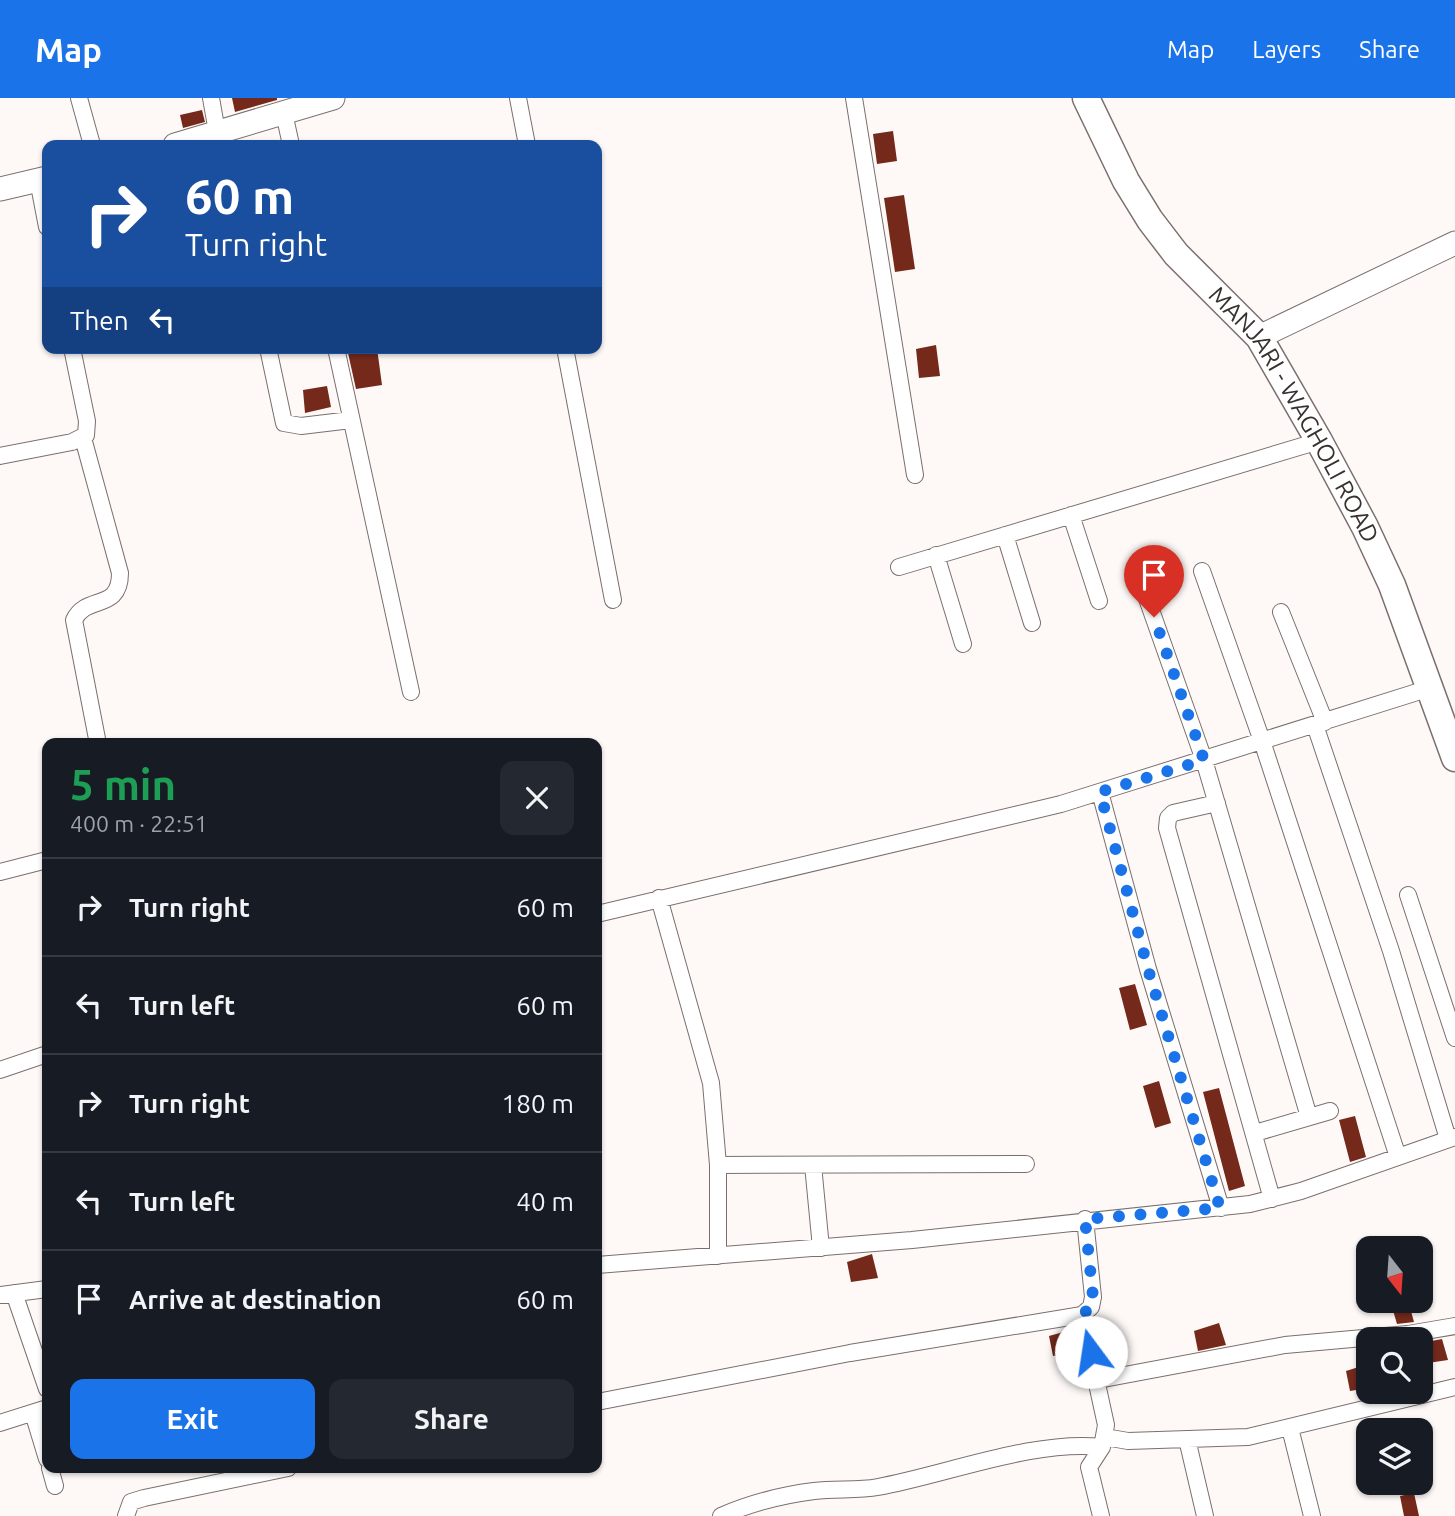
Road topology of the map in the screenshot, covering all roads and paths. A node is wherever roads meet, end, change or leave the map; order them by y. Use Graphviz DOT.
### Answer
graph roads {
  1 [pos="79,98"];
  2 [pos="211,98"];
  3 [pos="333,98"];
  4 [pos="518,98"];
  5 [pos="855,98"];
  6 [pos="1086,98"];
  7 [pos="284,113"];
  8 [pos="217,132"];
  9 [pos="91,140"];
  10 [pos="191,140"];
  11 [pos="290,140"];
  12 [pos="526,140"];
  13 [pos="42,179"];
  14 [pos="0,189"];
  15 [pos="1455,243"];
  16 [pos="1259,337"];
  17 [pos="73,354"];
  18 [pos="269,354"];
  19 [pos="337,354"];
  20 [pos="566,354"];
  21 [pos="351,420"];
  22 [pos="83,438"];
  23 [pos="1319,441"];
  24 [pos="0,456"];
  25 [pos="915,475"];
  26 [pos="1071,515"];
  27 [pos="1006,535"];
  28 [pos="936,555"];
  29 [pos="899,567"];
  30 [pos="1202,570"];
  31 [pos="1145,593"];
  32 [pos="613,600"];
  33 [pos="1099,601"];
  34 [pos="1281,612"];
  35 [pos="1032,623"];
  36 [pos="964,644"];
  37 [pos="1430,688"];
  38 [pos="411,692"];
  39 [pos="1320,723"];
  40 [pos="97,738"];
  41 [pos="1262,741"];
  42 [pos="1455,758"];
  43 [pos="1204,760"];
  44 [pos="1100,792"];
  45 [pos="1217,803"];
  46 [pos="42,861"];
  47 [pos="0,872"];
  48 [pos="1408,895"];
  49 [pos="659,898"];
  50 [pos="602,913"];
  51 [pos="1455,1038"];
  52 [pos="42,1056"];
  53 [pos="0,1070"];
  54 [pos="1330,1111"];
  55 [pos="1309,1118"];
  56 [pos="1255,1133"];
  57 [pos="1452,1138"];
  58 [pos="1398,1157"];
  59 [pos="1026,1164"];
  60 [pos="718,1165"];
  61 [pos="813,1165"];
  62 [pos="1272,1199"];
  63 [pos="1220,1208"];
  64 [pos="1085,1219"];
  65 [pos="821,1248"];
  66 [pos="718,1256"];
  67 [pos="602,1265"];
  68 [pos="42,1290"];
  69 [pos="7,1294"];
  70 [pos="1082,1315"];
  71 [pos="1455,1326"];
  72 [pos="42,1378"];
  73 [pos="1098,1380"];
  74 [pos="1455,1387"];
  75 [pos="602,1401"];
  76 [pos="40,1411"];
  77 [pos="0,1423"];
  78 [pos="1290,1428"];
  79 [pos="1187,1439"];
  80 [pos="1104,1442"];
  81 [pos="51,1473"];
  82 [pos="263,1473"];
  83 [pos="55,1486"];
  84 [pos="126,1516"];
  85 [pos="721,1516"];
  86 [pos="1101,1516"];
  87 [pos="1205,1516"];
  88 [pos="1312,1516"];
  1 -- 9 [label="street"];
  2 -- 8 [label="street"];
  3 -- 7 [label="street"];
  4 -- 12 [label="street"];
  5 -- 25 [label="street"];
  6 -- 16 [label="main road, MANJARI - WAGHOLI ROAD"];
  7 -- 8 [label="street"];
  7 -- 11 [label="street"];
  8 -- 10 [label="street"];
  13 -- 14 [label="street"];
  15 -- 16 [label="street"];
  16 -- 23 [label="main road, MANJARI - WAGHOLI ROAD"];
  17 -- 22 [label="street"];
  18 -- 21 [label="street"];
  19 -- 21 [label="street"];
  20 -- 32 [label="street"];
  21 -- 38 [label="street"];
  22 -- 24 [label="street"];
  22 -- 40 [label="street"];
  23 -- 26 [label="street"];
  23 -- 37 [label="main road, MANJARI - WAGHOLI ROAD"];
  26 -- 27 [label="street"];
  26 -- 33 [label="street"];
  27 -- 28 [label="street"];
  27 -- 35 [label="street"];
  28 -- 29 [label="street"];
  28 -- 36 [label="street"];
  30 -- 41 [label="street"];
  31 -- 43 [label="street"];
  34 -- 39 [label="street"];
  37 -- 39 [label="street"];
  37 -- 42 [label="main road, MANJARI - WAGHOLI ROAD"];
  39 -- 41 [label="street"];
  39 -- 57 [label="street"];
  41 -- 43 [label="street"];
  41 -- 58 [label="street"];
  43 -- 44 [label="street"];
  43 -- 45 [label="street"];
  44 -- 49 [label="street"];
  44 -- 63 [label="street"];
  45 -- 55 [label="street"];
  45 -- 56 [label="street"];
  46 -- 47 [label="street"];
  48 -- 51 [label="street"];
  49 -- 50 [label="street"];
  49 -- 60 [label="street"];
  52 -- 53 [label="street"];
  54 -- 55 [label="street"];
  55 -- 56 [label="street"];
  56 -- 62 [label="street"];
  57 -- 58 [label="street"];
  58 -- 62 [label="street"];
  59 -- 61 [label="street"];
  60 -- 61 [label="street"];
  60 -- 66 [label="street"];
  61 -- 65 [label="street"];
  62 -- 63 [label="street"];
  63 -- 64 [label="street"];
  64 -- 65 [label="street"];
  64 -- 70 [label="street"];
  65 -- 66 [label="street"];
  66 -- 67 [label="street"];
  68 -- 69 [label="street"];
  69 -- 72 [label="street"];
  70 -- 73 [label="street"];
  70 -- 75 [label="street"];
  71 -- 73 [label="street"];
  73 -- 80 [label="street"];
  74 -- 78 [label="street"];
  76 -- 77 [label="street"];
  78 -- 79 [label="street"];
  78 -- 88 [label="street"];
  79 -- 80 [label="street"];
  79 -- 87 [label="street"];
  80 -- 85 [label="street"];
  80 -- 86 [label="street"];
  81 -- 83 [label="street"];
  82 -- 84 [label="street"];
}
